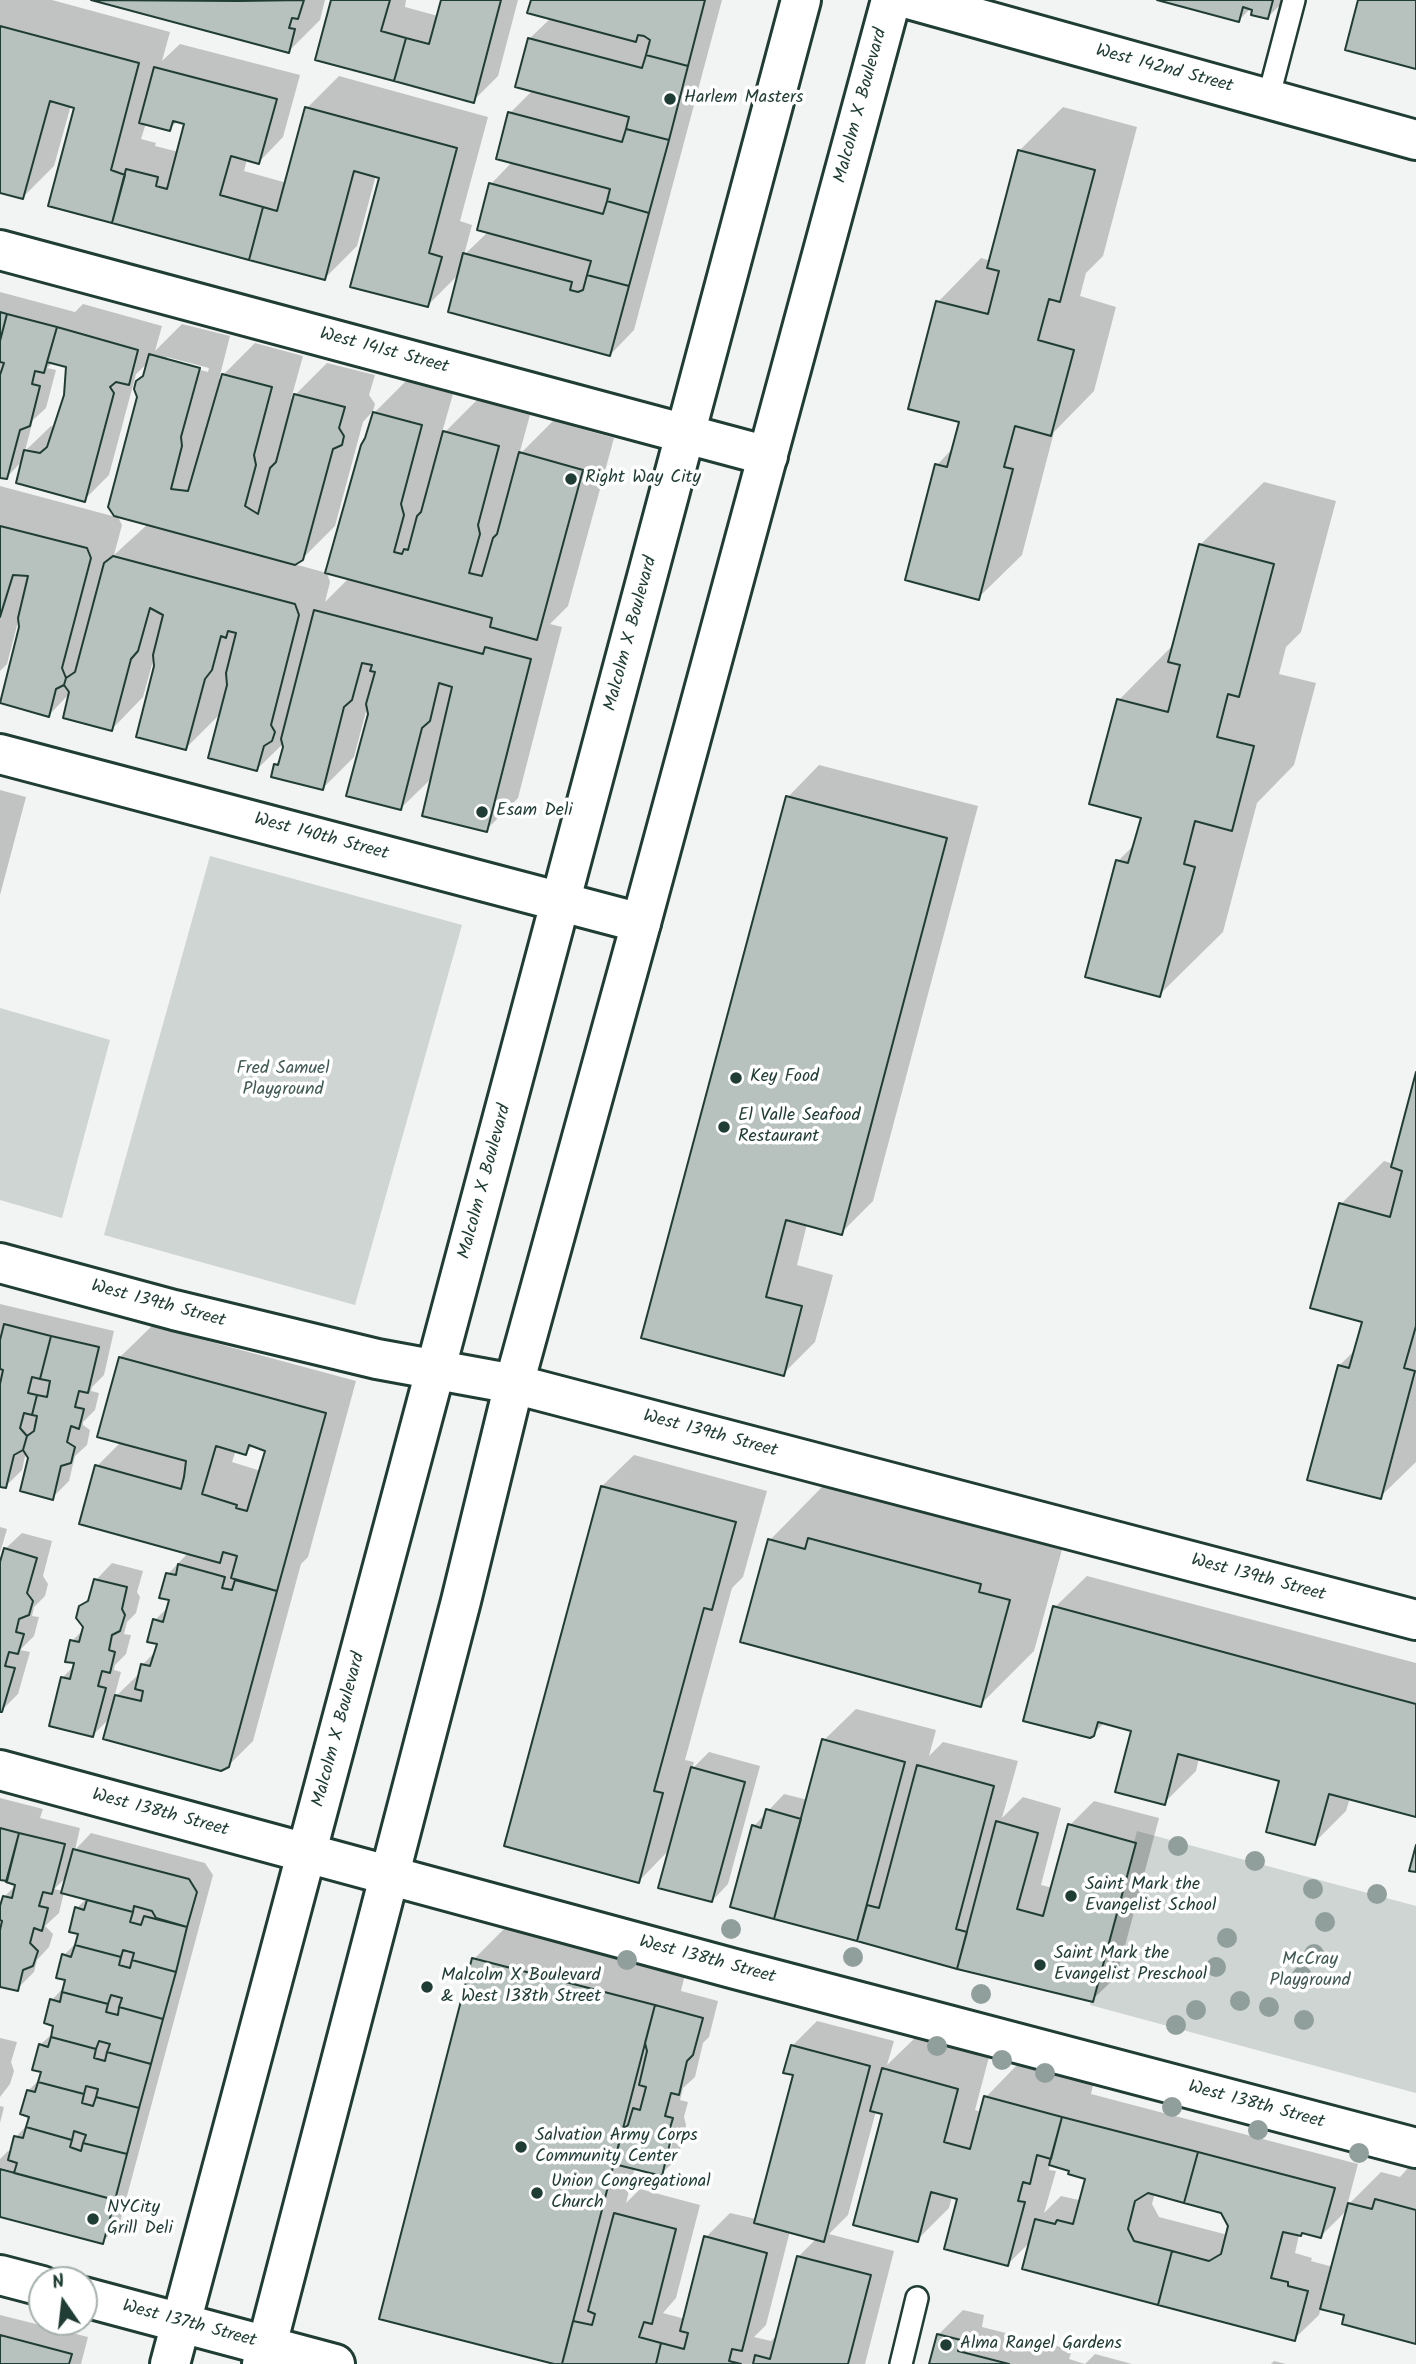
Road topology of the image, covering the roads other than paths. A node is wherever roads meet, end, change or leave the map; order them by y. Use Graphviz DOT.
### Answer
graph roads {
  1 [pos="801,0"];
  2 [pos="891,0"];
  3 [pos="912,0"];
  4 [pos="1294,0"];
  5 [pos="1268,99"];
  6 [pos="1416,140"];
  7 [pos="0,250"];
  8 [pos="686,432"];
  9 [pos="768,456"];
  10 [pos="0,754"];
  11 [pos="561,902"];
  12 [pos="641,923"];
  13 [pos="0,1263"];
  14 [pos="437,1370"];
  15 [pos="514,1384"];
  16 [pos="1416,1620"];
  17 [pos="0,1770"];
  18 [pos="307,1853"];
  19 [pos="390,1875"];
  20 [pos="1416,2148"];
  21 [pos="0,2275"];
  22 [pos="28,2282"];
  23 [pos="917,2298"];
  24 [pos="98,2301"];
  25 [pos="180,2323"];
  26 [pos="264,2355"];
  27 [pos="170,2364"];
  28 [pos="335,2364"];
  29 [pos="901,2364"];
  1 -- 8 [label="street, Malcolm X Boulevard"];
  2 -- 9 [label="street, Malcolm X Boulevard"];
  3 -- 5 [label="street, West 142nd Street"];
  4 -- 5 [label="lane"];
  5 -- 6 [label="street, West 142nd Street"];
  7 -- 8 [label="street, West 141st Street"];
  8 -- 9 [label="street, West 141st Street"];
  8 -- 11 [label="street, Malcolm X Boulevard"];
  9 -- 12 [label="street, Malcolm X Boulevard"];
  10 -- 11 [label="street, West 140th Street"];
  11 -- 12 [label="street, West 140th Street"];
  11 -- 14 [label="street, Malcolm X Boulevard"];
  12 -- 15 [label="street, Malcolm X Boulevard"];
  13 -- 14 [label="street, West 139th Street"];
  14 -- 15 [label="street, West 139th Street"];
  14 -- 18 [label="street, Malcolm X Boulevard"];
  15 -- 16 [label="street, West 139th Street"];
  15 -- 19 [label="street, Malcolm X Boulevard"];
  17 -- 18 [label="street, West 138th Street"];
  18 -- 19 [label="street, West 138th Street"];
  18 -- 25 [label="street, Malcolm X Boulevard"];
  19 -- 20 [label="street, West 138th Street"];
  19 -- 26 [label="street, Malcolm X Boulevard"];
  21 -- 22 [label="street"];
  23 -- 29 [label="lane"];
  24 -- 25 [label="street, West 137th Street"];
  25 -- 26 [label="street, West 137th Street"];
  25 -- 27 [label="street, Malcolm X Boulevard"];
  26 -- 28 [label="street, West 137th Street"];
}
